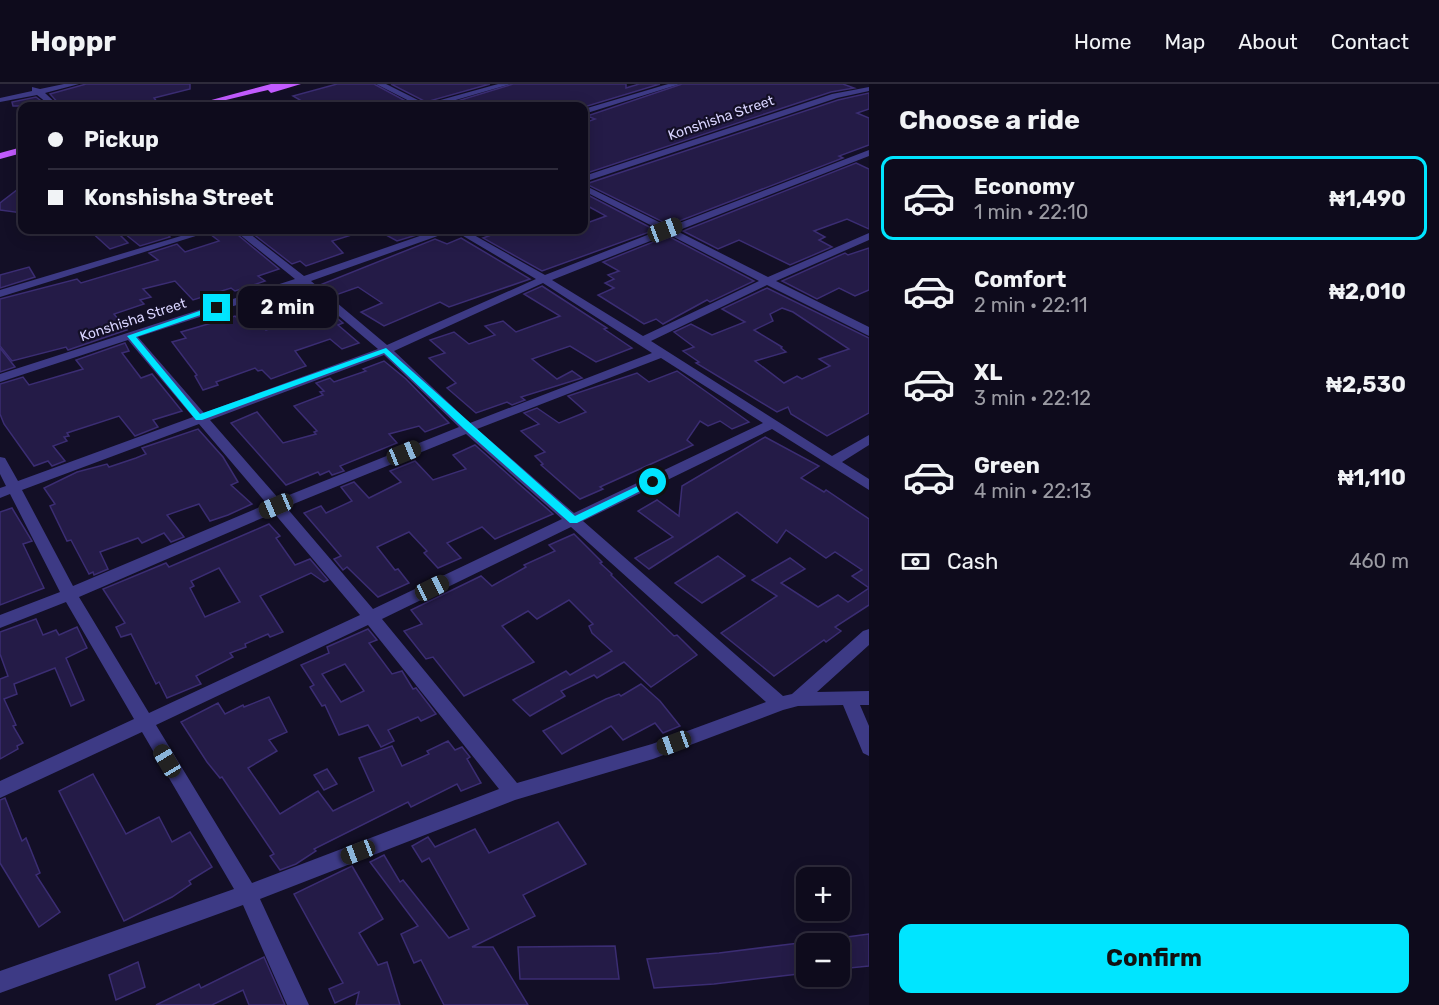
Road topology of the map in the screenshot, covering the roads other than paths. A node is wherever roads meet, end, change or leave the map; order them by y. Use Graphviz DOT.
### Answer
graph roads {
  1 [pos="29,84"];
  2 [pos="75,84"];
  3 [pos="280,84"];
  4 [pos="297,84"];
  5 [pos="380,84"];
  6 [pos="507,84"];
  7 [pos="676,84"];
  8 [pos="262,86"];
  9 [pos="869,89"];
  10 [pos="39,92"];
  11 [pos="0,100"];
  12 [pos="50,102"];
  13 [pos="207,102"];
  14 [pos="229,102"];
  15 [pos="418,102"];
  16 [pos="441,102"];
  17 [pos="588,111"];
  18 [pos="18,151"];
  19 [pos="869,153"];
  20 [pos="0,156"];
  21 [pos="18,157"];
  22 [pos="0,162"];
  23 [pos="588,178"];
  24 [pos="588,190"];
  25 [pos="665,230"];
  26 [pos="197,234"];
  27 [pos="244,234"];
  28 [pos="433,234"];
  29 [pos="465,234"];
  30 [pos="869,236"];
  31 [pos="303,279"];
  32 [pos="544,279"];
  33 [pos="769,280"];
  34 [pos="0,294"];
  35 [pos="869,332"];
  36 [pos="131,336"];
  37 [pos="642,341"];
  38 [pos="386,350"];
  39 [pos="661,354"];
  40 [pos="0,378"];
  41 [pos="199,418"];
  42 [pos="772,424"];
  43 [pos="467,427"];
  44 [pos="869,438"];
  45 [pos="0,461"];
  46 [pos="832,462"];
  47 [pos="869,485"];
  48 [pos="7,490"];
  49 [pos="276,506"];
  50 [pos="574,520"];
  51 [pos="70,595"];
  52 [pos="371,617"];
  53 [pos="0,622"];
  54 [pos="869,635"];
  55 [pos="848,697"];
  56 [pos="869,698"];
  57 [pos="789,701"];
  58 [pos="144,723"];
  59 [pos="869,748"];
  60 [pos="0,790"];
  61 [pos="513,792"];
  62 [pos="248,894"];
  63 [pos="0,982"];
  64 [pos="298,1005"];
  1 -- 10 [label="street"];
  2 -- 10 [label="street"];
  3 -- 8 [label="main road"];
  4 -- 14 [label="main road"];
  5 -- 15 [label="street"];
  6 -- 16 [label="street"];
  7 -- 17 [label="street"];
  8 -- 13 [label="main road"];
  9 -- 23 [label="street, Konshisha Street"];
  10 -- 11 [label="street"];
  10 -- 12 [label="street"];
  18 -- 20 [label="main road"];
  19 -- 25 [label="street"];
  21 -- 22 [label="main road"];
  24 -- 25 [label="street"];
  25 -- 32 [label="street"];
  25 -- 33 [label="street"];
  26 -- 34 [label="street"];
  27 -- 31 [label="street"];
  28 -- 31 [label="street, Konshisha Street"];
  29 -- 32 [label="street"];
  30 -- 33 [label="street"];
  31 -- 36 [label="street, Konshisha Street"];
  31 -- 38 [label="street"];
  32 -- 37 [label="street"];
  32 -- 38 [label="street"];
  33 -- 35 [label="street"];
  33 -- 37 [label="street"];
  36 -- 40 [label="street, Konshisha Street"];
  36 -- 41 [label="street"];
  37 -- 39 [label="street"];
  38 -- 41 [label="street"];
  38 -- 43 [label="street"];
  39 -- 42 [label="street"];
  39 -- 43 [label="street"];
  41 -- 48 [label="street"];
  41 -- 49 [label="street"];
  42 -- 46 [label="street"];
  42 -- 50 [label="street"];
  43 -- 49 [label="street"];
  43 -- 50 [label="street"];
  44 -- 46 [label="street"];
  45 -- 48 [label="street"];
  46 -- 47 [label="street"];
  48 -- 51 [label="street"];
  49 -- 51 [label="street"];
  49 -- 52 [label="street"];
  50 -- 52 [label="street"];
  50 -- 57 [label="street"];
  51 -- 53 [label="street"];
  51 -- 58 [label="street"];
  52 -- 58 [label="street"];
  52 -- 61 [label="street"];
  54 -- 57 [label="street"];
  55 -- 56 [label="street"];
  55 -- 57 [label="street"];
  55 -- 59 [label="street"];
  57 -- 61 [label="street"];
  58 -- 60 [label="street"];
  58 -- 62 [label="street"];
  61 -- 62 [label="street"];
  62 -- 63 [label="street"];
  62 -- 64 [label="street"];
}
